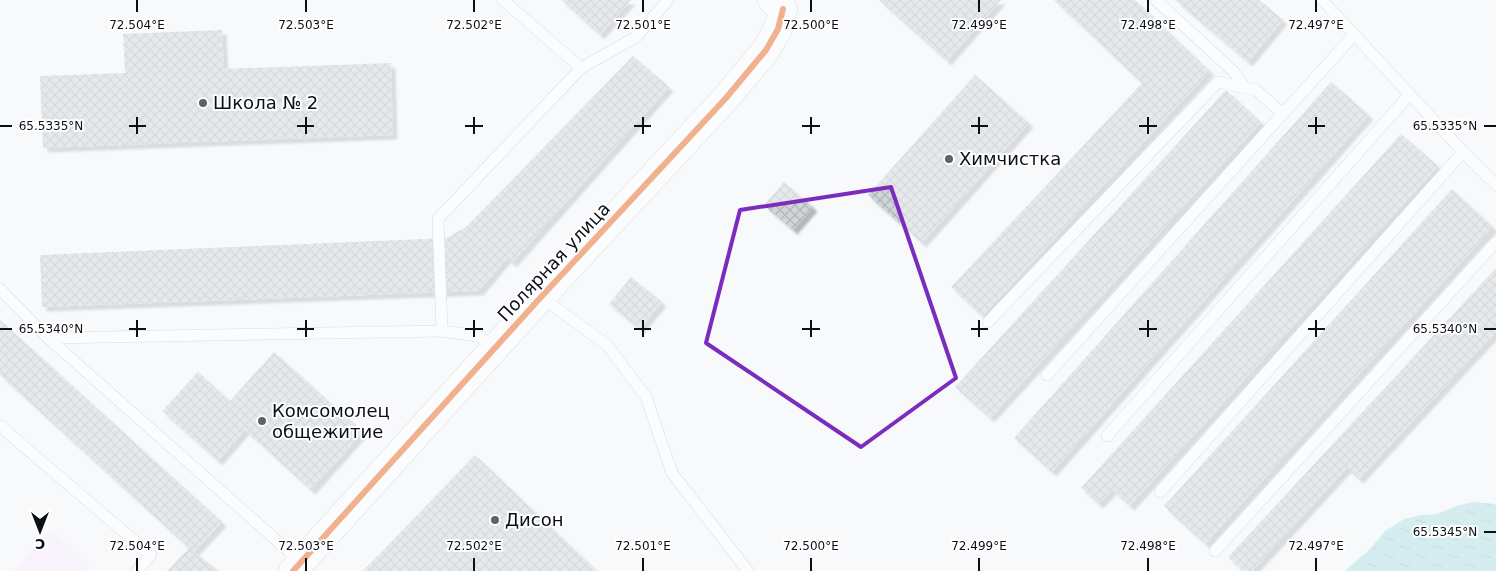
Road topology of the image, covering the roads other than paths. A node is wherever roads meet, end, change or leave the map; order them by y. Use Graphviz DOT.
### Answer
graph roads {
  1 [pos="503,0"];
  2 [pos="668,0"];
  3 [pos="1156,0"];
  4 [pos="1322,0"];
  5 [pos="777,5"];
  6 [pos="1354,35"];
  7 [pos="581,68"];
  8 [pos="1244,87"];
  9 [pos="1410,94"];
  10 [pos="1283,114"];
  11 [pos="1463,152"];
  12 [pos="1496,185"];
  13 [pos="1496,242"];
  14 [pos="0,290"];
  15 [pos="542,297"];
  16 [pos="988,322"];
  17 [pos="442,331"];
  18 [pos="48,338"];
  19 [pos="496,348"];
  20 [pos="1048,375"];
  21 [pos="0,426"];
  22 [pos="1107,436"];
  23 [pos="1160,492"];
  24 [pos="1215,550"];
  25 [pos="297,567"];
  26 [pos="137,571"];
  27 [pos="748,571"];
  1 -- 7 [label="lane"];
  2 -- 7 [label="lane"];
  3 -- 8 [label="lane"];
  4 -- 6 [label="lane"];
  5 -- 15 [label="street, Полярная улица"];
  6 -- 9 [label="lane"];
  6 -- 10 [label="lane"];
  7 -- 17 [label="lane"];
  8 -- 10 [label="lane"];
  8 -- 16 [label="lane"];
  9 -- 11 [label="lane"];
  9 -- 22 [label="lane"];
  10 -- 20 [label="lane"];
  11 -- 12 [label="lane"];
  11 -- 23 [label="lane"];
  13 -- 24 [label="lane"];
  14 -- 18 [label="lane"];
  15 -- 19 [label="street, Полярная улица"];
  15 -- 27 [label="lane"];
  17 -- 18 [label="lane"];
  17 -- 19 [label="lane"];
  18 -- 25 [label="lane"];
  19 -- 25 [label="street, Полярная улица"];
  21 -- 26 [label="lane"];
}
